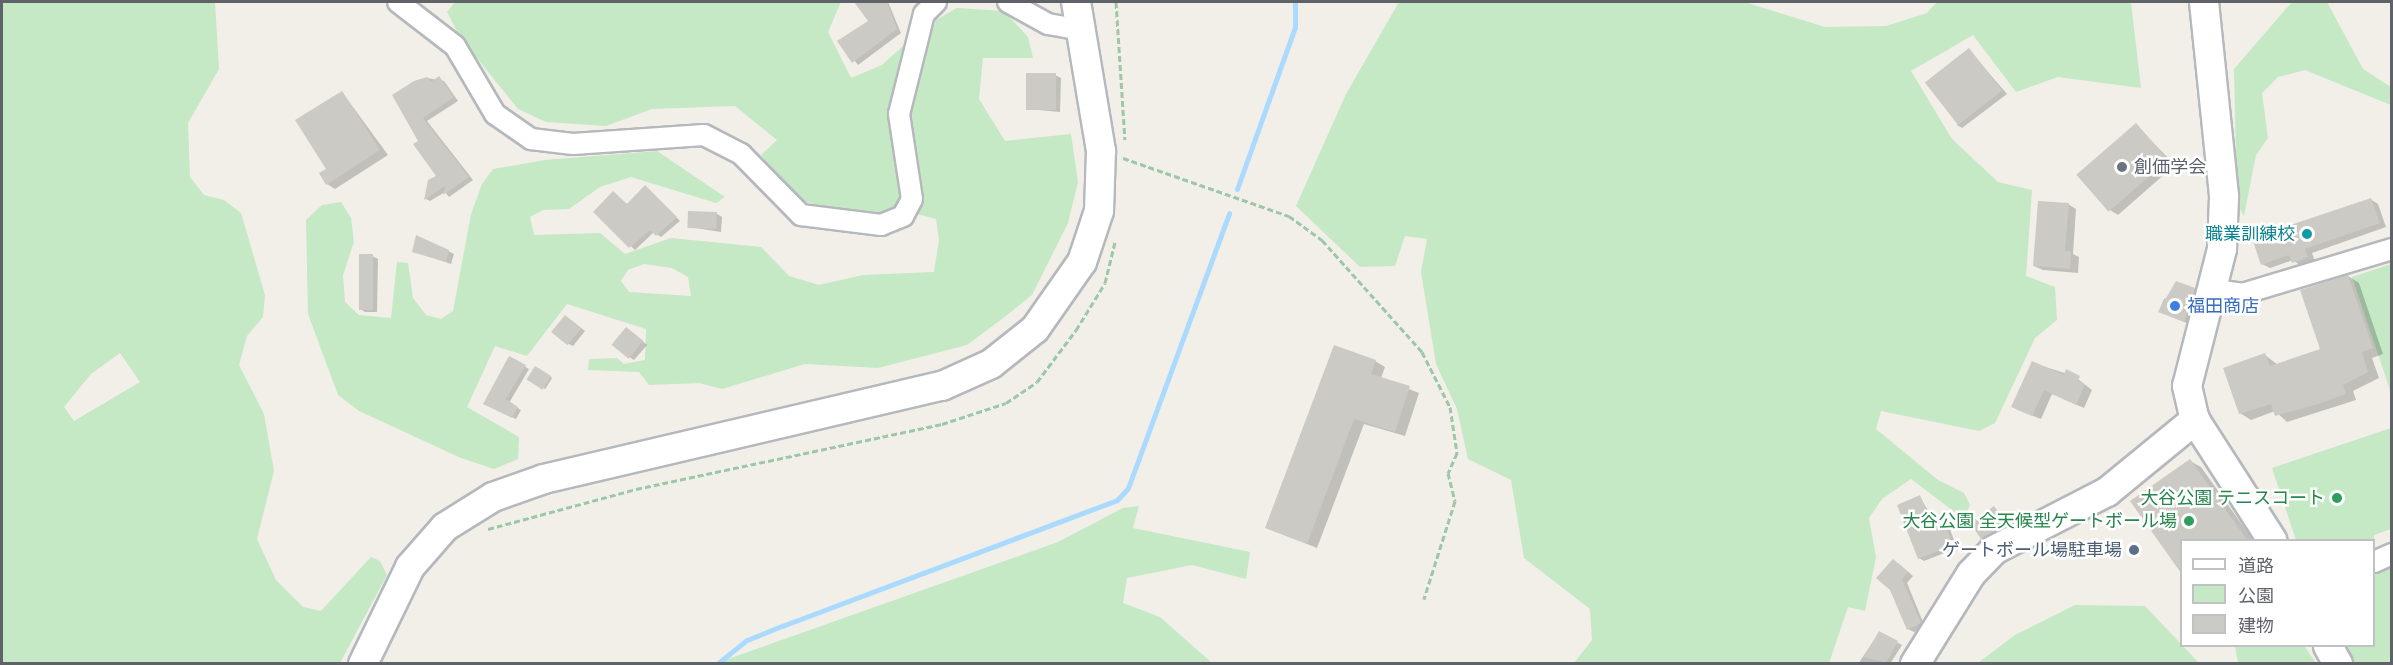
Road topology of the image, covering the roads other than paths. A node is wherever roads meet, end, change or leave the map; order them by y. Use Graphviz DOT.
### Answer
graph roads {
  1 [pos="398,2"];
  2 [pos="936,2"];
  3 [pos="1008,2"];
  4 [pos="1076,2"];
  5 [pos="2204,2"];
  6 [pos="1082,30"];
  7 [pos="2391,249"];
  8 [pos="2215,290"];
  9 [pos="2195,420"];
  10 [pos="2271,539"];
  11 [pos="2391,554"];
  12 [pos="2375,561"];
  13 [pos="2329,647"];
  14 [pos="363,663"];
  15 [pos="1915,663"];
  16 [pos="2338,663"];
  1 -- 2 [label="street"];
  3 -- 6 [label="street"];
  4 -- 6 [label="street"];
  5 -- 8 [label="street"];
  6 -- 14 [label="street"];
  7 -- 8 [label="street"];
  8 -- 9 [label="street"];
  9 -- 10 [label="street"];
  9 -- 15 [label="street"];
  11 -- 12 [label="street"];
  13 -- 16 [label="street"];
}
